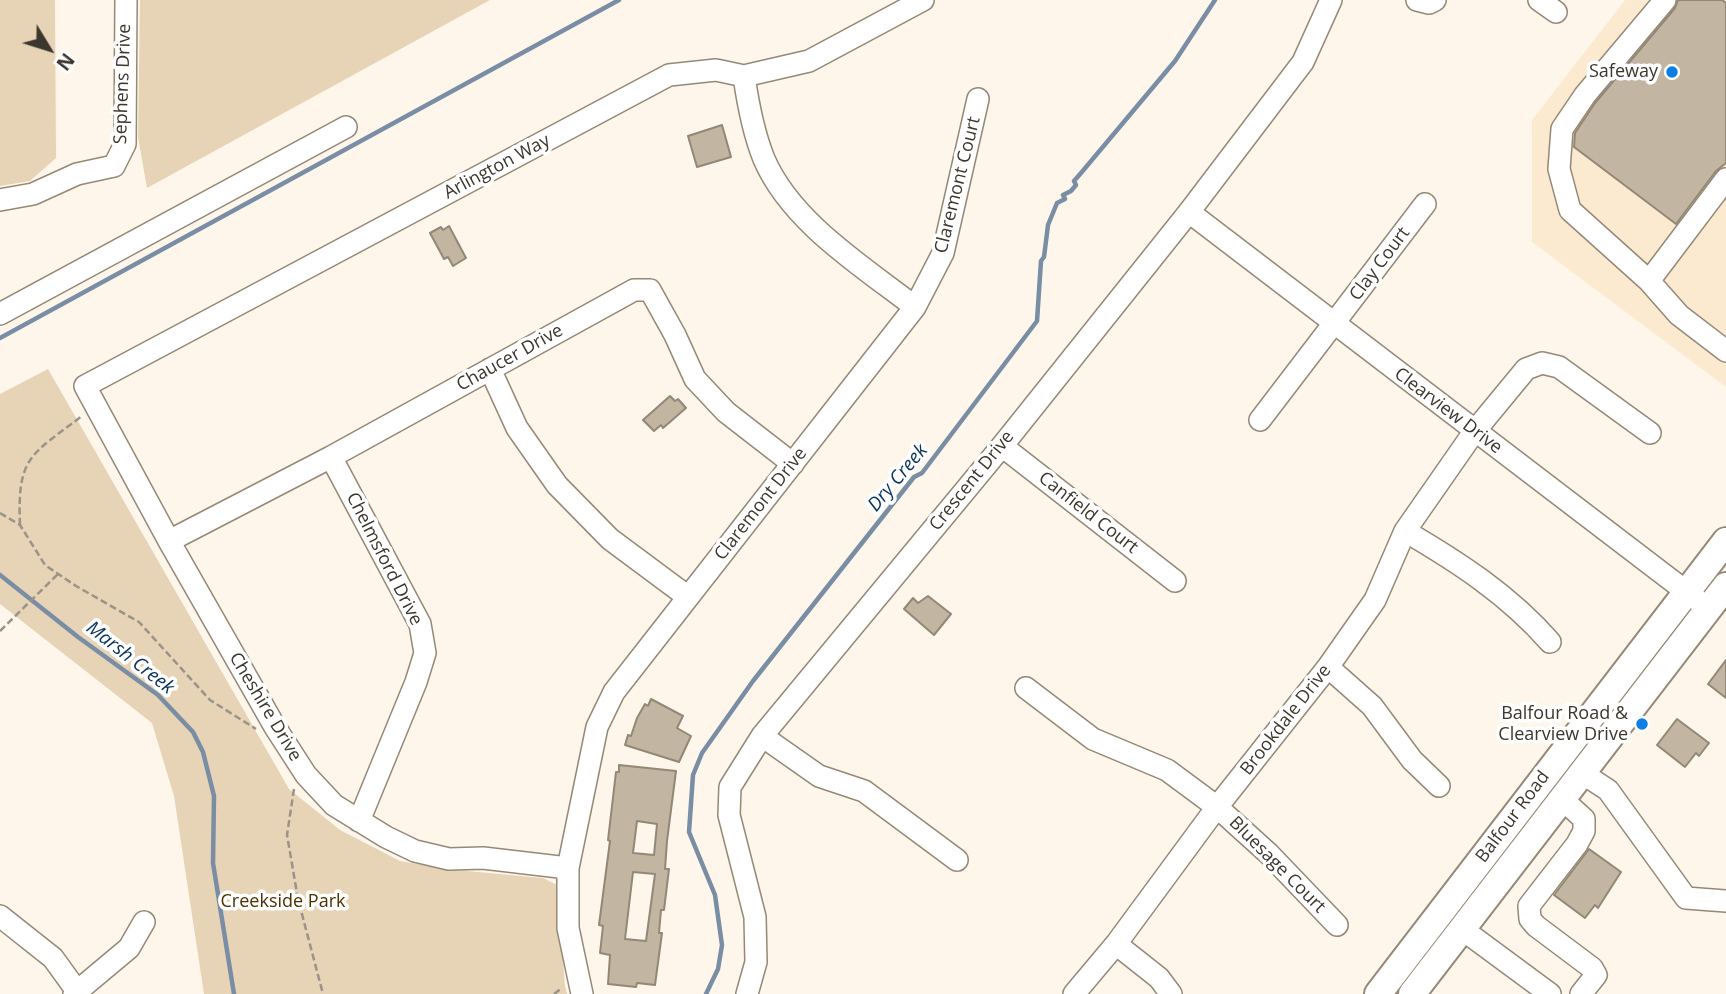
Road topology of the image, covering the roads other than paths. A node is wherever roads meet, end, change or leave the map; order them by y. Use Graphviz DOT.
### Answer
graph roads {
  1 [pos="126,0"];
  2 [pos="923,0"];
  3 [pos="1331,0"];
  4 [pos="1418,0"];
  5 [pos="1435,0"];
  6 [pos="1665,0"];
  7 [pos="744,76"];
  8 [pos="978,99"];
  9 [pos="346,127"];
  10 [pos="1725,183"];
  11 [pos="0,200"];
  12 [pos="1425,204"];
  13 [pos="1189,212"];
  14 [pos="1649,281"];
  15 [pos="915,307"];
  16 [pos="0,314"];
  17 [pos="1335,324"];
  18 [pos="1726,351"];
  19 [pos="490,369"];
  20 [pos="90,396"];
  21 [pos="1260,421"];
  22 [pos="1474,432"];
  23 [pos="1650,433"];
  24 [pos="1002,446"];
  25 [pos="331,457"];
  26 [pos="793,464"];
  27 [pos="1405,531"];
  28 [pos="169,541"];
  29 [pos="1726,541"];
  30 [pos="1175,581"];
  31 [pos="1726,586"];
  32 [pos="1687,590"];
  33 [pos="688,597"];
  34 [pos="1709,608"];
  35 [pos="1550,642"];
  36 [pos="1328,667"];
  37 [pos="1026,688"];
  38 [pos="762,736"];
  39 [pos="1582,773"];
  40 [pos="1439,786"];
  41 [pos="1562,799"];
  42 [pos="1217,807"];
  43 [pos="359,821"];
  44 [pos="957,860"];
  45 [pos="568,868"];
  46 [pos="1726,901"];
  47 [pos="0,916"];
  48 [pos="144,922"];
  49 [pos="1337,925"];
  50 [pos="1462,929"];
  51 [pos="1116,944"];
  52 [pos="77,993"];
  53 [pos="582,994"];
  54 [pos="747,994"];
  55 [pos="1074,994"];
  56 [pos="1171,994"];
  57 [pos="1378,994"];
  58 [pos="1412,994"];
  59 [pos="1550,994"];
  60 [pos="1581,994"];
  1 -- 11 [label="street, Sephens Drive"];
  2 -- 7 [label="street, Arlington Way"];
  3 -- 13 [label="street, Crescent Drive"];
  4 -- 5 [label="street"];
  6 -- 14 [label="street"];
  7 -- 15 [label="street"];
  7 -- 20 [label="street, Arlington Way"];
  8 -- 15 [label="street, Claremont Court"];
  9 -- 16 [label="street"];
  10 -- 14 [label="street"];
  12 -- 17 [label="street, Clay Court"];
  13 -- 17 [label="street, Clearview Drive"];
  13 -- 24 [label="street, Crescent Drive"];
  14 -- 18 [label="street"];
  15 -- 26 [label="street, Claremont Drive"];
  17 -- 21 [label="street, Clay Court"];
  17 -- 22 [label="street, Clearview Drive"];
  19 -- 25 [label="street, Chaucer Drive"];
  19 -- 26 [label="street, Chaucer Drive"];
  19 -- 33 [label="street"];
  20 -- 28 [label="street, Cheshire Drive"];
  22 -- 23 [label="street, Brookdale Drive"];
  22 -- 27 [label="street, Brookdale Drive"];
  22 -- 32 [label="street, Clearview Drive"];
  24 -- 30 [label="street, Canfield Court"];
  24 -- 38 [label="street, Crescent Drive"];
  25 -- 28 [label="street, Chaucer Drive"];
  25 -- 43 [label="street, Chelmsford Drive"];
  26 -- 33 [label="street, Claremont Drive"];
  27 -- 35 [label="street"];
  27 -- 36 [label="street, Brookdale Drive"];
  28 -- 43 [label="street, Cheshire Drive"];
  29 -- 32 [label="main road, Balfour Road"];
  31 -- 34 [label="main road, Balfour Road"];
  32 -- 34 [label="street, Clearview Drive"];
  32 -- 57 [label="main road, Balfour Road"];
  33 -- 45 [label="street, Claremont Drive"];
  34 -- 39 [label="main road, Balfour Road"];
  36 -- 40 [label="street"];
  36 -- 42 [label="street, Brookdale Drive"];
  37 -- 42 [label="street, Bluesage Court"];
  38 -- 44 [label="street"];
  38 -- 54 [label="street, Crescent Drive"];
  39 -- 41 [label="main road, Balfour Road"];
  39 -- 46 [label="street"];
  41 -- 50 [label="main road, Balfour Road"];
  41 -- 60 [label="street"];
  42 -- 49 [label="street, Bluesage Court"];
  42 -- 51 [label="street, Brookdale Drive"];
  43 -- 45 [label="street, Cheshire Drive"];
  45 -- 53 [label="street, Claremont Drive"];
  47 -- 52 [label="street"];
  48 -- 52 [label="street"];
  50 -- 58 [label="main road, Balfour Road"];
  50 -- 59 [label="street"];
  51 -- 55 [label="street, Brookdale Drive"];
  51 -- 56 [label="street"];
}
